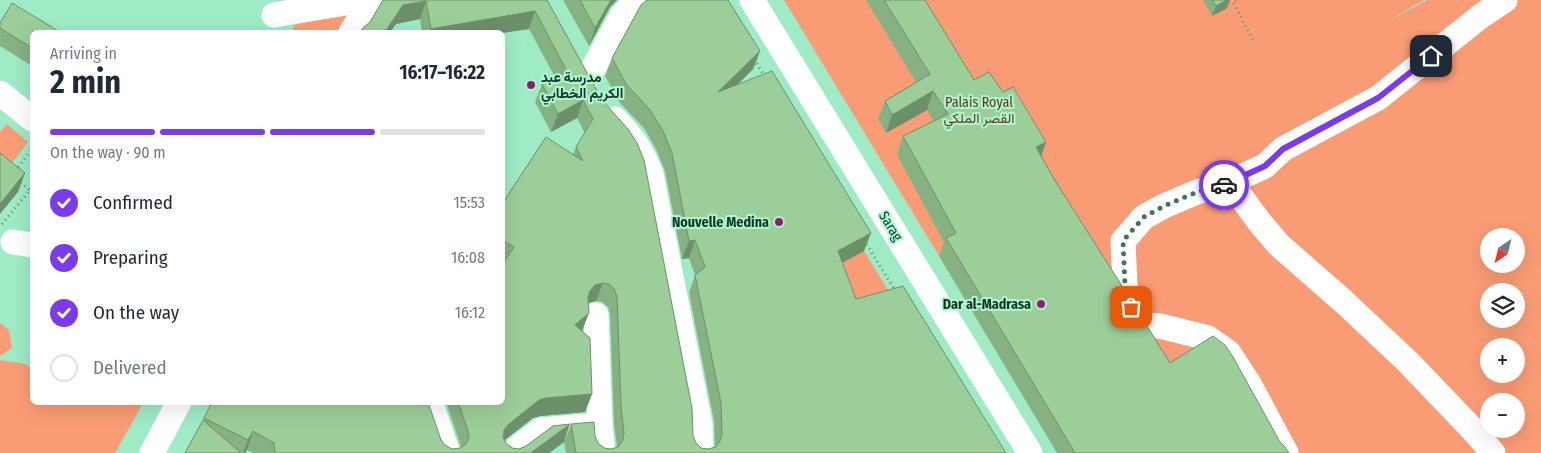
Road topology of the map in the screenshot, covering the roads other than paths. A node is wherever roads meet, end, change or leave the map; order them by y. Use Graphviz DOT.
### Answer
graph roads {
  1 [pos="363,0"];
  2 [pos="372,0"];
  3 [pos="633,0"];
  4 [pos="752,0"];
  5 [pos="1505,0"];
  6 [pos="274,16"];
  7 [pos="352,30"];
  8 [pos="575,51"];
  9 [pos="589,76"];
  10 [pos="0,93"];
  11 [pos="30,117"];
  12 [pos="1230,182"];
  13 [pos="596,315"];
  14 [pos="177,405"];
  15 [pos="430,405"];
  16 [pos="600,424"];
  17 [pos="152,453"];
  18 [pos="448,453"];
  19 [pos="511,453"];
  20 [pos="603,453"];
  21 [pos="701,453"];
  22 [pos="1030,453"];
  23 [pos="1286,453"];
  24 [pos="1493,453"];
  1 -- 6 [label="street"];
  2 -- 7 [label="street"];
  3 -- 9 [label="street"];
  4 -- 22 [label="street, Sarag"];
  5 -- 12 [label="street"];
  8 -- 9 [label="street"];
  9 -- 21 [label="street"];
  10 -- 11 [label="street"];
  12 -- 23 [label="street"];
  12 -- 24 [label="street"];
  13 -- 16 [label="street"];
  14 -- 17 [label="street"];
  15 -- 18 [label="street"];
  16 -- 19 [label="street"];
  16 -- 20 [label="street"];
}
